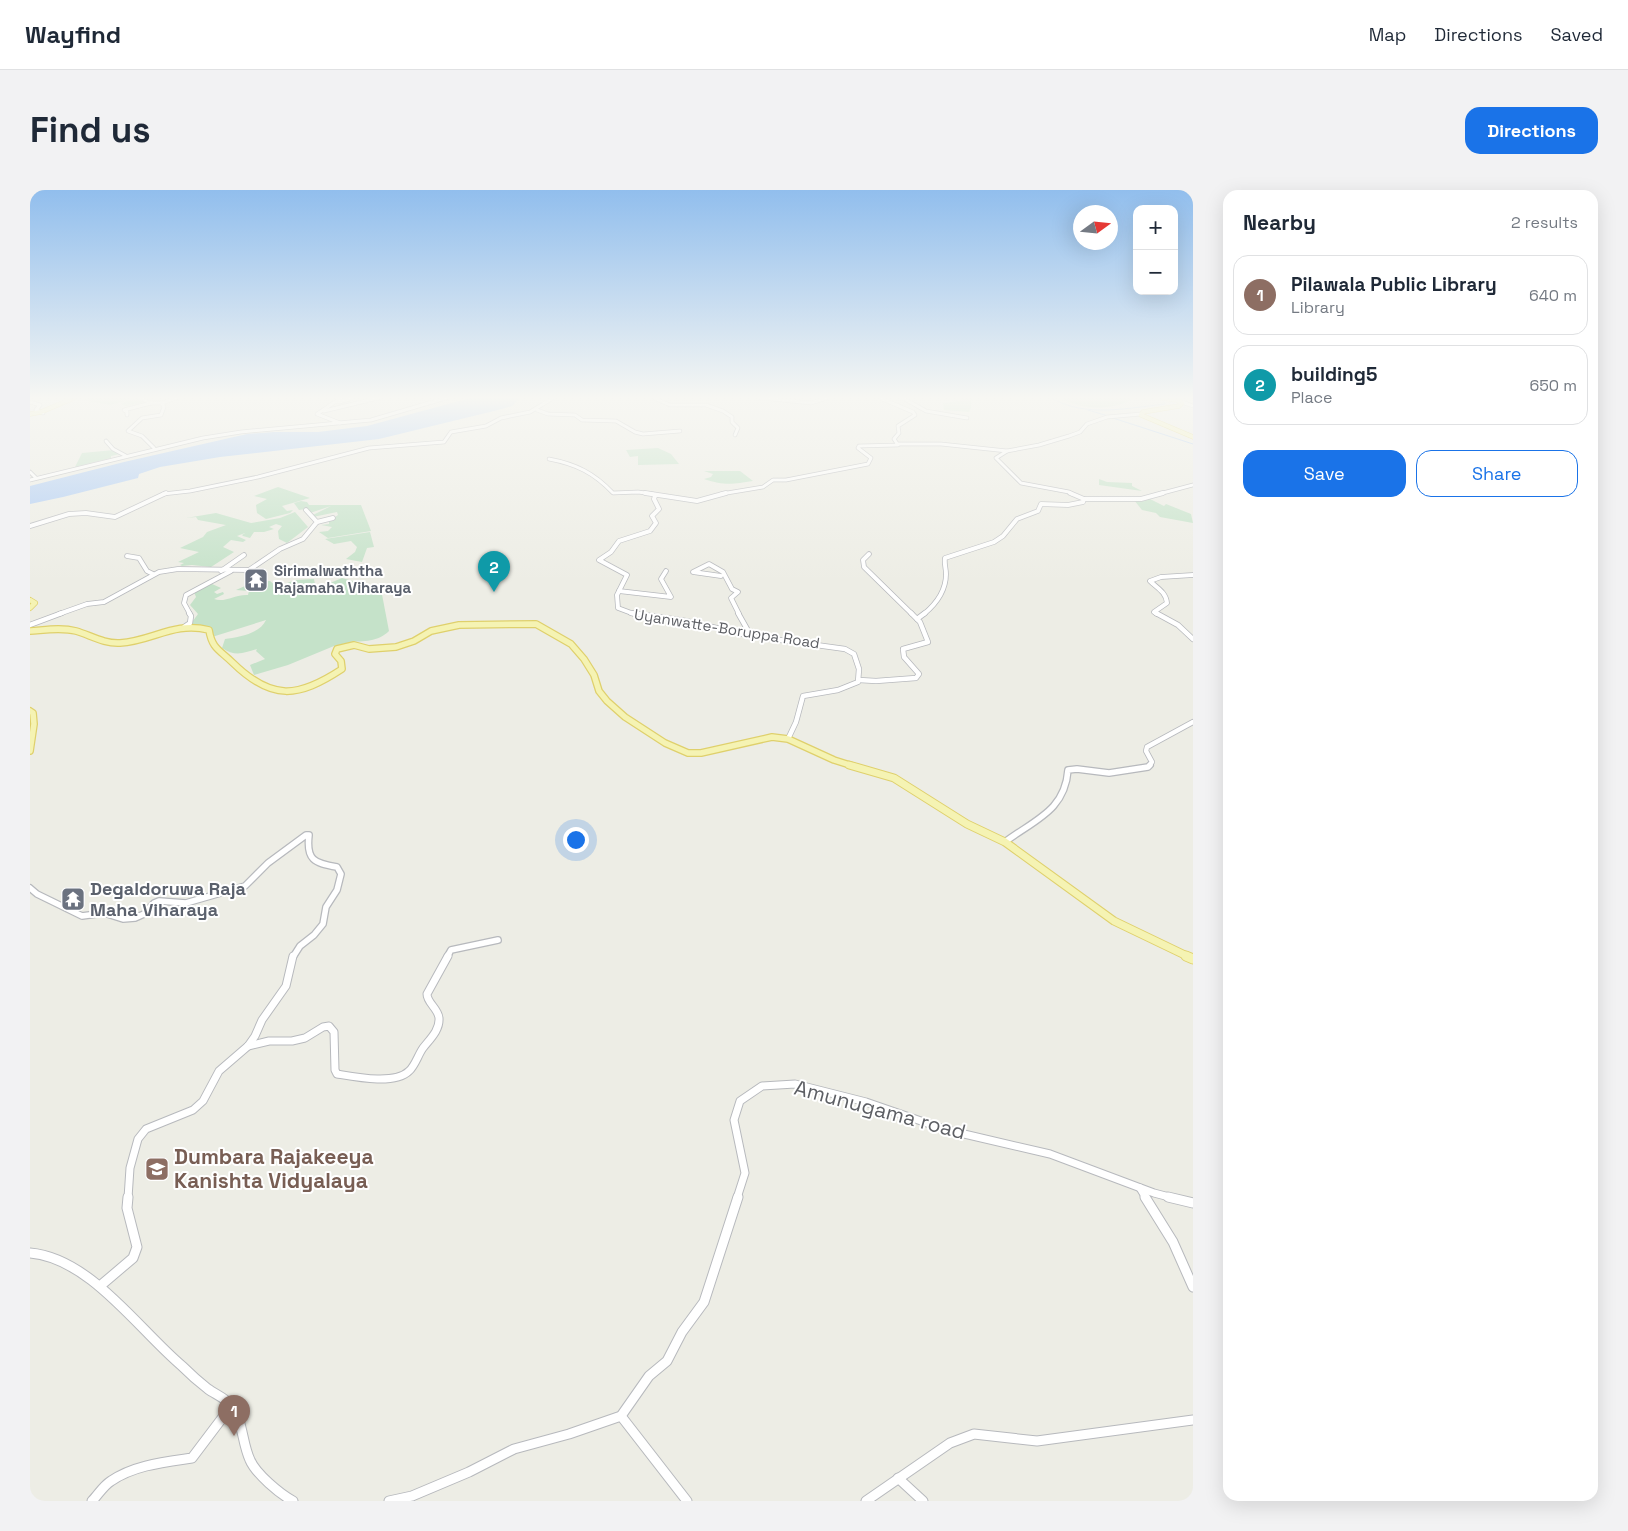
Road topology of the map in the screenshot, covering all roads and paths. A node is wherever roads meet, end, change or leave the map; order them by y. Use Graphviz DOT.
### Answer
graph roads {
  1 [pos="113,459"];
  2 [pos="326,459"];
  3 [pos="549,459"];
  4 [pos="870,459"];
  5 [pos="997,459"];
  6 [pos="30,472"];
  7 [pos="36,478"];
  8 [pos="30,480"];
  9 [pos="1193,486"];
  10 [pos="656,496"];
  11 [pos="1084,500"];
  12 [pos="306,510"];
  13 [pos="333,518"];
  14 [pos="317,522"];
  15 [pos="30,526"];
  16 [pos="869,554"];
  17 [pos="244,555"];
  18 [pos="127,556"];
  19 [pos="666,570"];
  20 [pos="221,571"];
  21 [pos="231,571"];
  22 [pos="153,574"];
  23 [pos="1193,574"];
  24 [pos="721,576"];
  25 [pos="619,591"];
  26 [pos="30,600"];
  27 [pos="30,608"];
  28 [pos="917,619"];
  29 [pos="30,625"];
  30 [pos="184,627"];
  31 [pos="30,632"];
  32 [pos="751,636"];
  33 [pos="1193,639"];
  34 [pos="859,680"];
  35 [pos="30,711"];
  36 [pos="1193,722"];
  37 [pos="788,739"];
  38 [pos="30,751"];
  39 [pos="1005,842"];
  40 [pos="30,888"];
  41 [pos="498,940"];
  42 [pos="1193,959"];
  43 [pos="248,1046"];
  44 [pos="1140,1187"];
  45 [pos="1193,1203"];
  46 [pos="30,1253"];
  47 [pos="100,1286"];
  48 [pos="1193,1287"];
  49 [pos="232,1405"];
  50 [pos="621,1416"];
  51 [pos="1193,1420"];
  52 [pos="898,1478"];
  53 [pos="92,1501"];
  54 [pos="293,1501"];
  55 [pos="389,1501"];
  56 [pos="687,1501"];
  57 [pos="866,1501"];
  58 [pos="923,1501"];
  1 -- 7 [label="street"];
  2 -- 15 [label="street"];
  3 -- 10 [label="street"];
  4 -- 10 [label="street"];
  5 -- 11 [label="street"];
  6 -- 7 [label="street"];
  7 -- 8 [label="street"];
  9 -- 11 [label="street"];
  10 -- 25 [label="street, Uyanwatte-Boruppa Road"];
  11 -- 28 [label="street"];
  12 -- 14 [label="street"];
  13 -- 14 [label="street"];
  14 -- 21 [label="street"];
  16 -- 28 [label="street"];
  17 -- 20 [label="street"];
  18 -- 22 [label="street"];
  19 -- 25 [label="street"];
  20 -- 21 [label="street"];
  20 -- 22 [label="street"];
  21 -- 30 [label="street"];
  22 -- 29 [label="street"];
  23 -- 33 [label="street"];
  24 -- 32 [label="street"];
  25 -- 32 [label="street, Uyanwatte-Boruppa Road"];
  26 -- 27 [label="main road"];
  28 -- 34 [label="street"];
  30 -- 31 [label="main road"];
  30 -- 37 [label="main road"];
  32 -- 34 [label="street, Uyanwatte-Boruppa Road"];
  34 -- 37 [label="street"];
  35 -- 38 [label="main road"];
  36 -- 39 [label="street"];
  37 -- 39 [label="main road"];
  39 -- 42 [label="main road"];
  40 -- 43 [label="street"];
  41 -- 43 [label="street"];
  43 -- 47 [label="street"];
  44 -- 45 [label="street, Amunugama road"];
  44 -- 48 [label="street"];
  44 -- 50 [label="street, Amunugama road"];
  46 -- 47 [label="street"];
  47 -- 49 [label="street"];
  49 -- 53 [label="street"];
  49 -- 54 [label="street"];
  50 -- 55 [label="street"];
  50 -- 56 [label="street"];
  51 -- 52 [label="street"];
  52 -- 57 [label="street"];
  52 -- 58 [label="street"];
}
